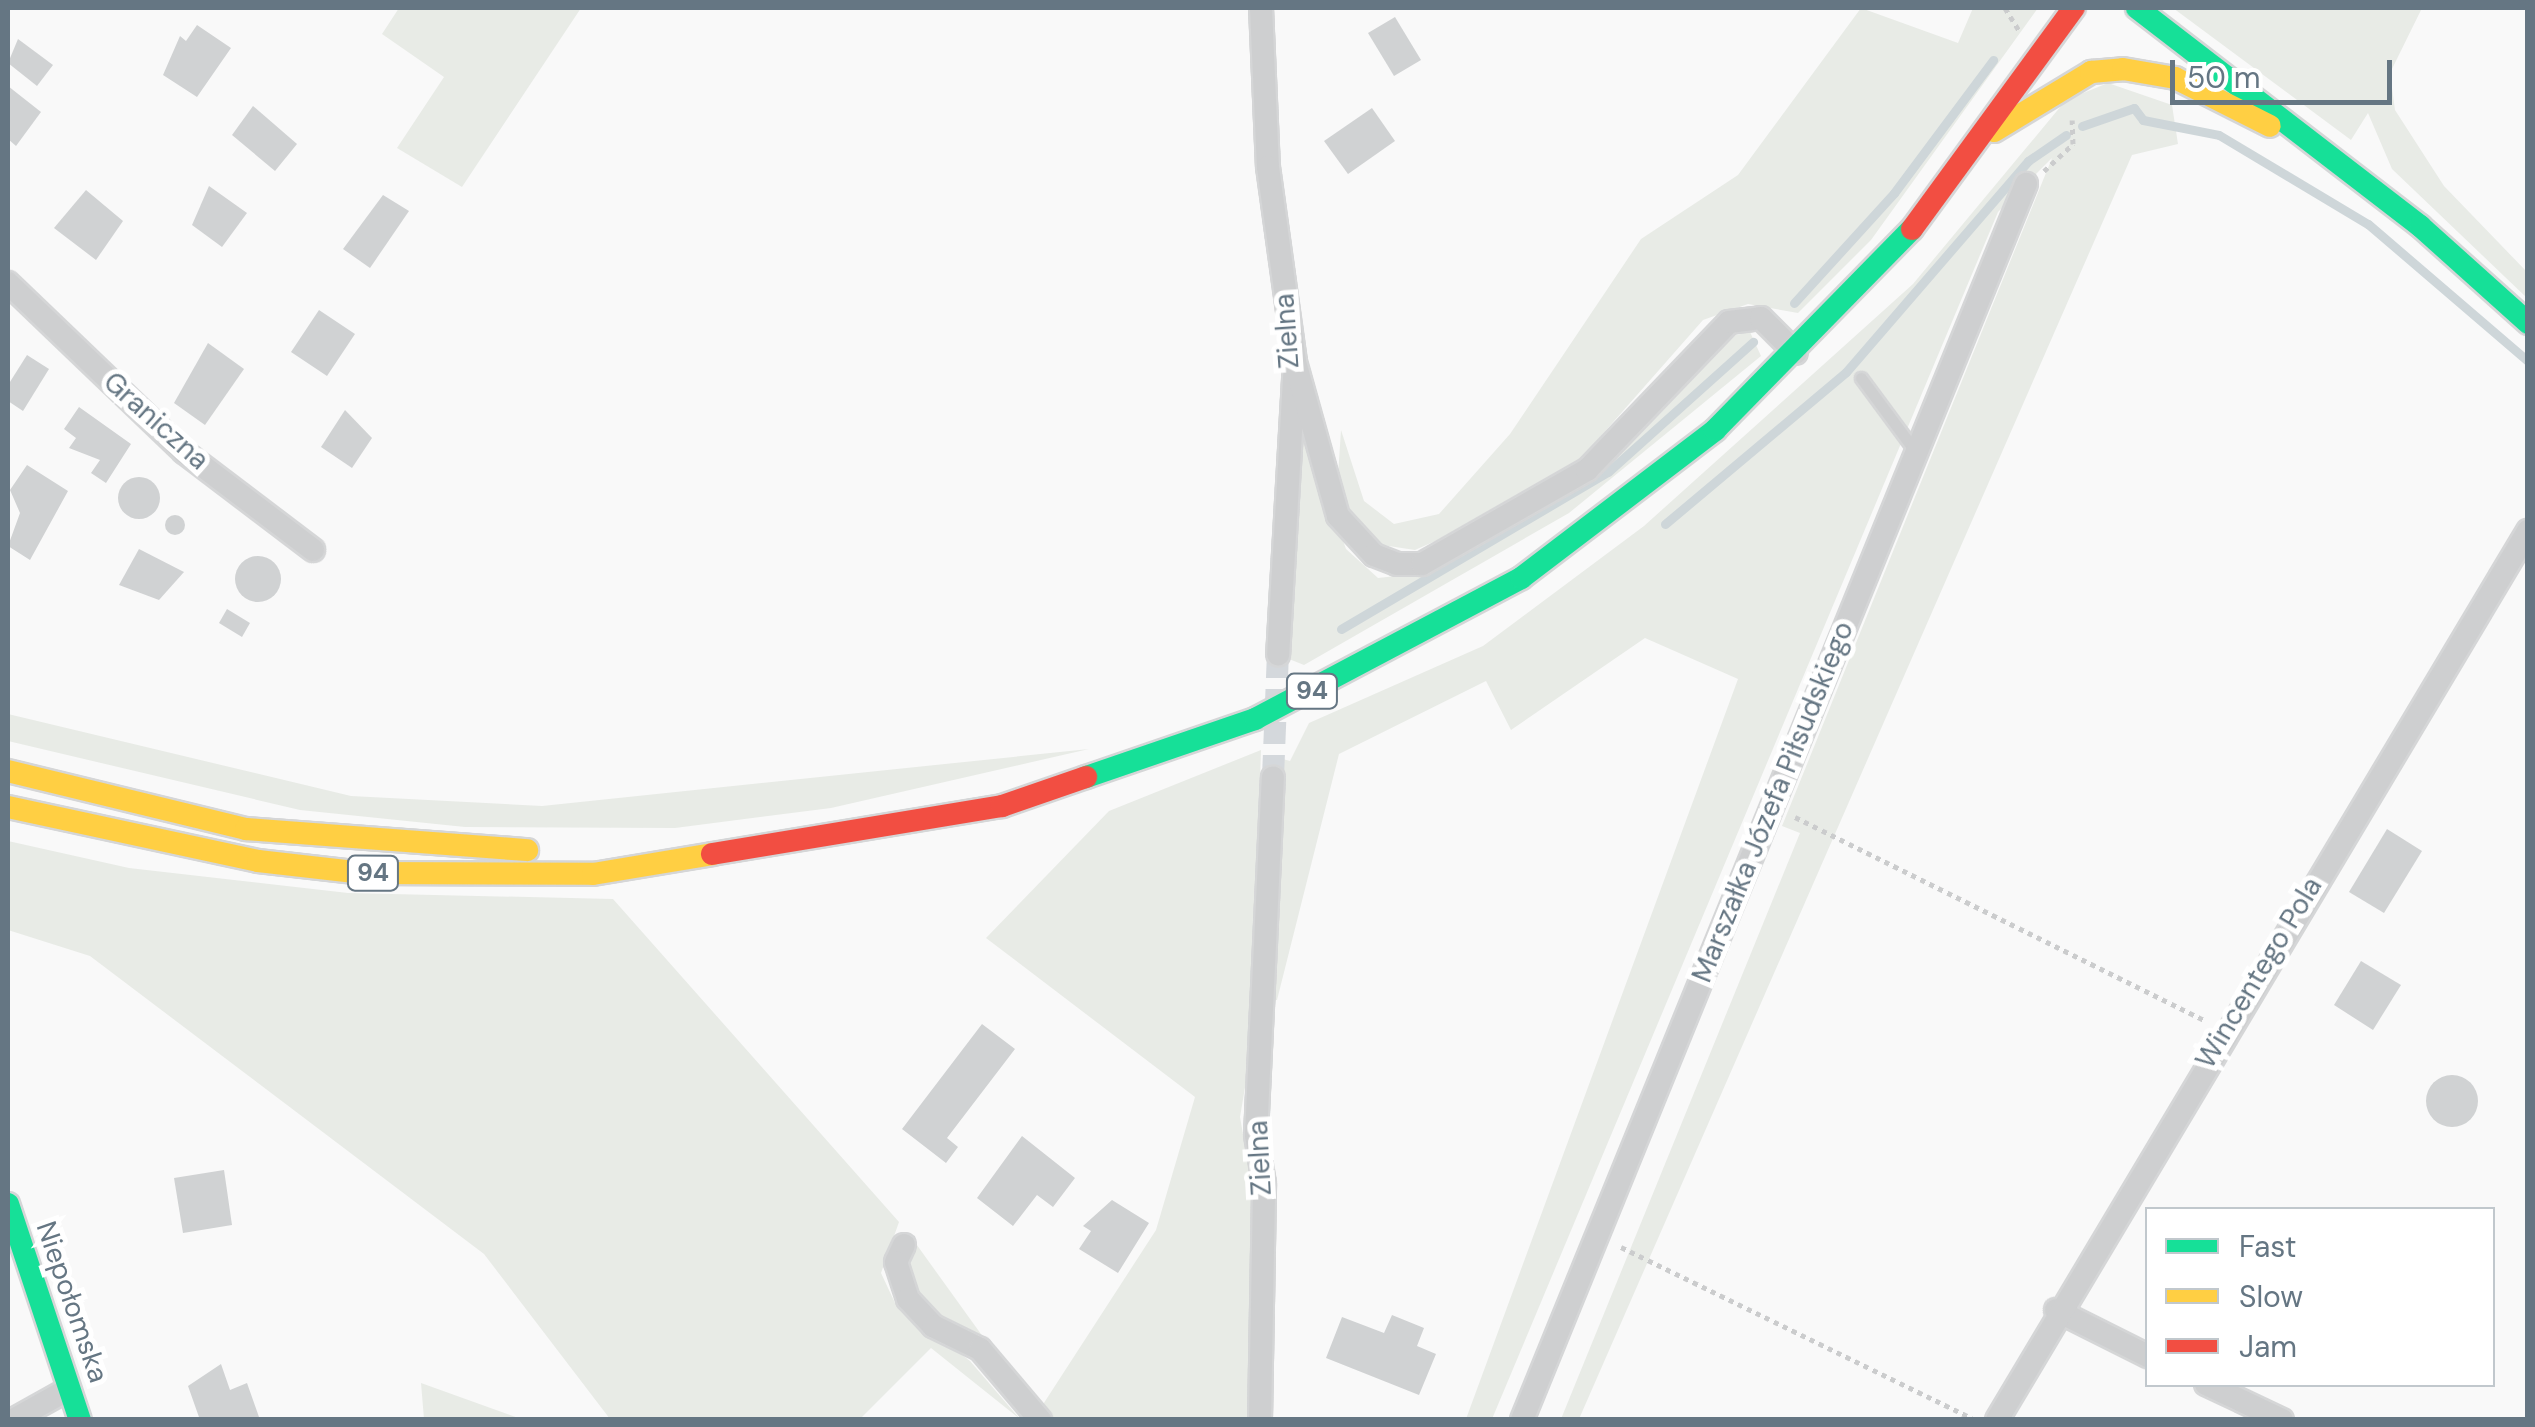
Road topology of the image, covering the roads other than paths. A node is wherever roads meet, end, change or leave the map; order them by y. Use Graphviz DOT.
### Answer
graph roads {
  1 [pos="1261,8"];
  2 [pos="2074,8"];
  3 [pos="2136,8"];
  4 [pos="1990,134"];
  5 [pos="2305,144"];
  6 [pos="2026,184"];
  7 [pos="8,283"];
  8 [pos="2528,323"];
  9 [pos="1796,353"];
  10 [pos="1295,362"];
  11 [pos="1861,378"];
  12 [pos="1917,455"];
  13 [pos="2528,532"];
  14 [pos="313,550"];
  15 [pos="1278,655"];
  16 [pos="8,771"];
  17 [pos="1273,777"];
  18 [pos="8,807"];
  19 [pos="745,854"];
  20 [pos="8,1204"];
  21 [pos="904,1245"];
  22 [pos="2056,1310"];
  23 [pos="2145,1354"];
  24 [pos="2212,1387"];
  25 [pos="69,1389"];
  26 [pos="13,1420"];
  27 [pos="80,1420"];
  28 [pos="1040,1420"];
  29 [pos="1260,1420"];
  30 [pos="1522,1420"];
  31 [pos="1998,1420"];
  32 [pos="2282,1420"];
  1 -- 10 [label="street, Zielna"];
  2 -- 4 [label="main road, 94"];
  3 -- 5 [label="main road"];
  4 -- 5 [label="main road"];
  4 -- 9 [label="main road, 94"];
  5 -- 8 [label="main road"];
  6 -- 12 [label="street, Marszałka Józefa Piłsudskiego"];
  7 -- 14 [label="street, Graniczna"];
  9 -- 10 [label="street"];
  9 -- 19 [label="main road, 94"];
  10 -- 15 [label="street, Zielna"];
  11 -- 12 [label="lane"];
  12 -- 30 [label="street, Marszałka Józefa Piłsudskiego"];
  13 -- 22 [label="street, Wincentego Pola"];
  16 -- 19 [label="main road, 94"];
  17 -- 29 [label="street, Zielna"];
  18 -- 19 [label="main road, 94"];
  20 -- 25 [label="main road, Niepołomska"];
  21 -- 28 [label="street"];
  22 -- 23 [label="street"];
  22 -- 31 [label="street, Wincentego Pola"];
  24 -- 32 [label="street"];
  25 -- 26 [label="street"];
  25 -- 27 [label="main road, Niepołomska"];
}
